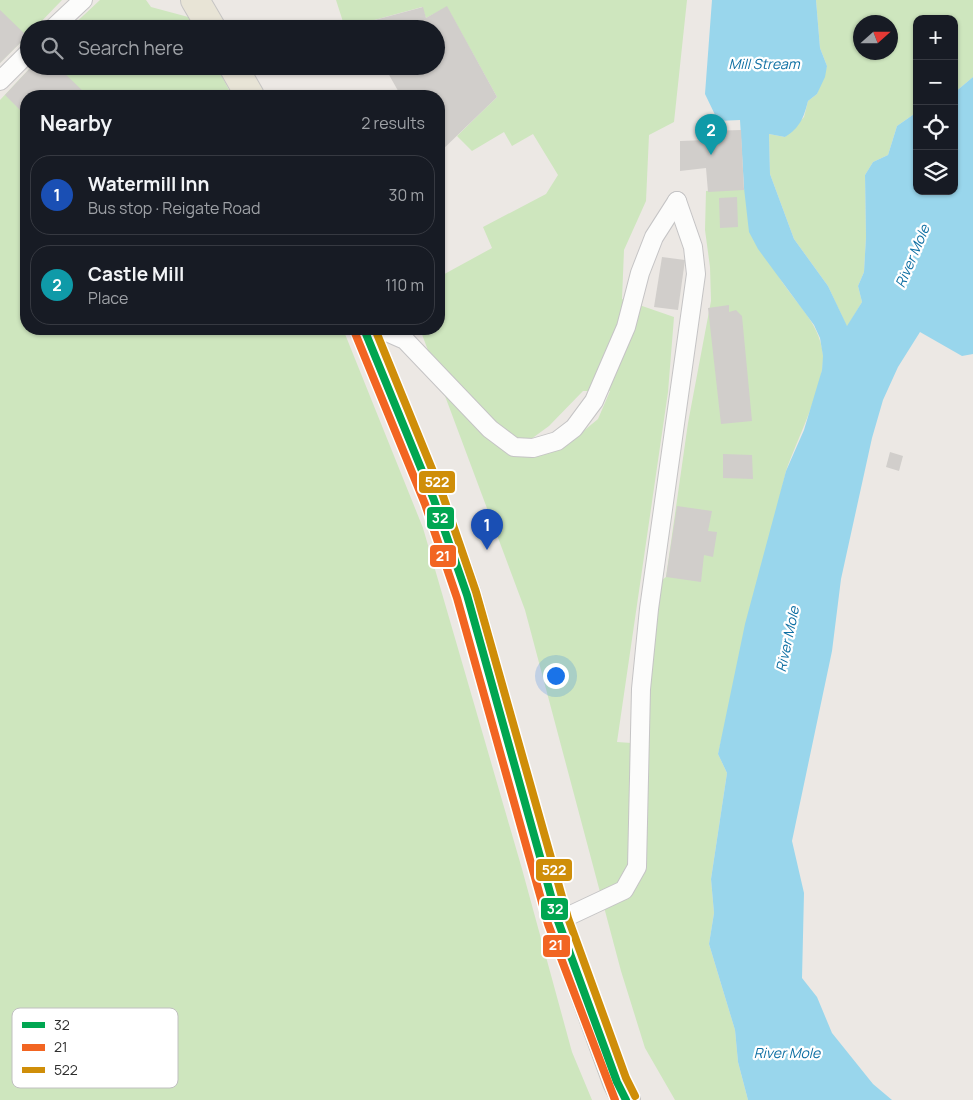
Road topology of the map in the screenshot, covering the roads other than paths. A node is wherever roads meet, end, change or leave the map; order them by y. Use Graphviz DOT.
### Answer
graph roads {
  1 [pos="83,0"];
  2 [pos="195,0"];
  3 [pos="62,20"];
  4 [pos="207,20"];
  5 [pos="20,61"];
  6 [pos="238,75"];
  7 [pos="0,82"];
  8 [pos="247,90"];
  9 [pos="366,335"];
  10 [pos="394,335"];
  11 [pos="558,921"];
  12 [pos="626,1100"];
  1 -- 3 [label="lane"];
  2 -- 4 [label="main road"];
  5 -- 7 [label="lane"];
  6 -- 8 [label="main road"];
  9 -- 11 [label="main road"];
  10 -- 11 [label="lane"];
  11 -- 12 [label="main road"];
}
